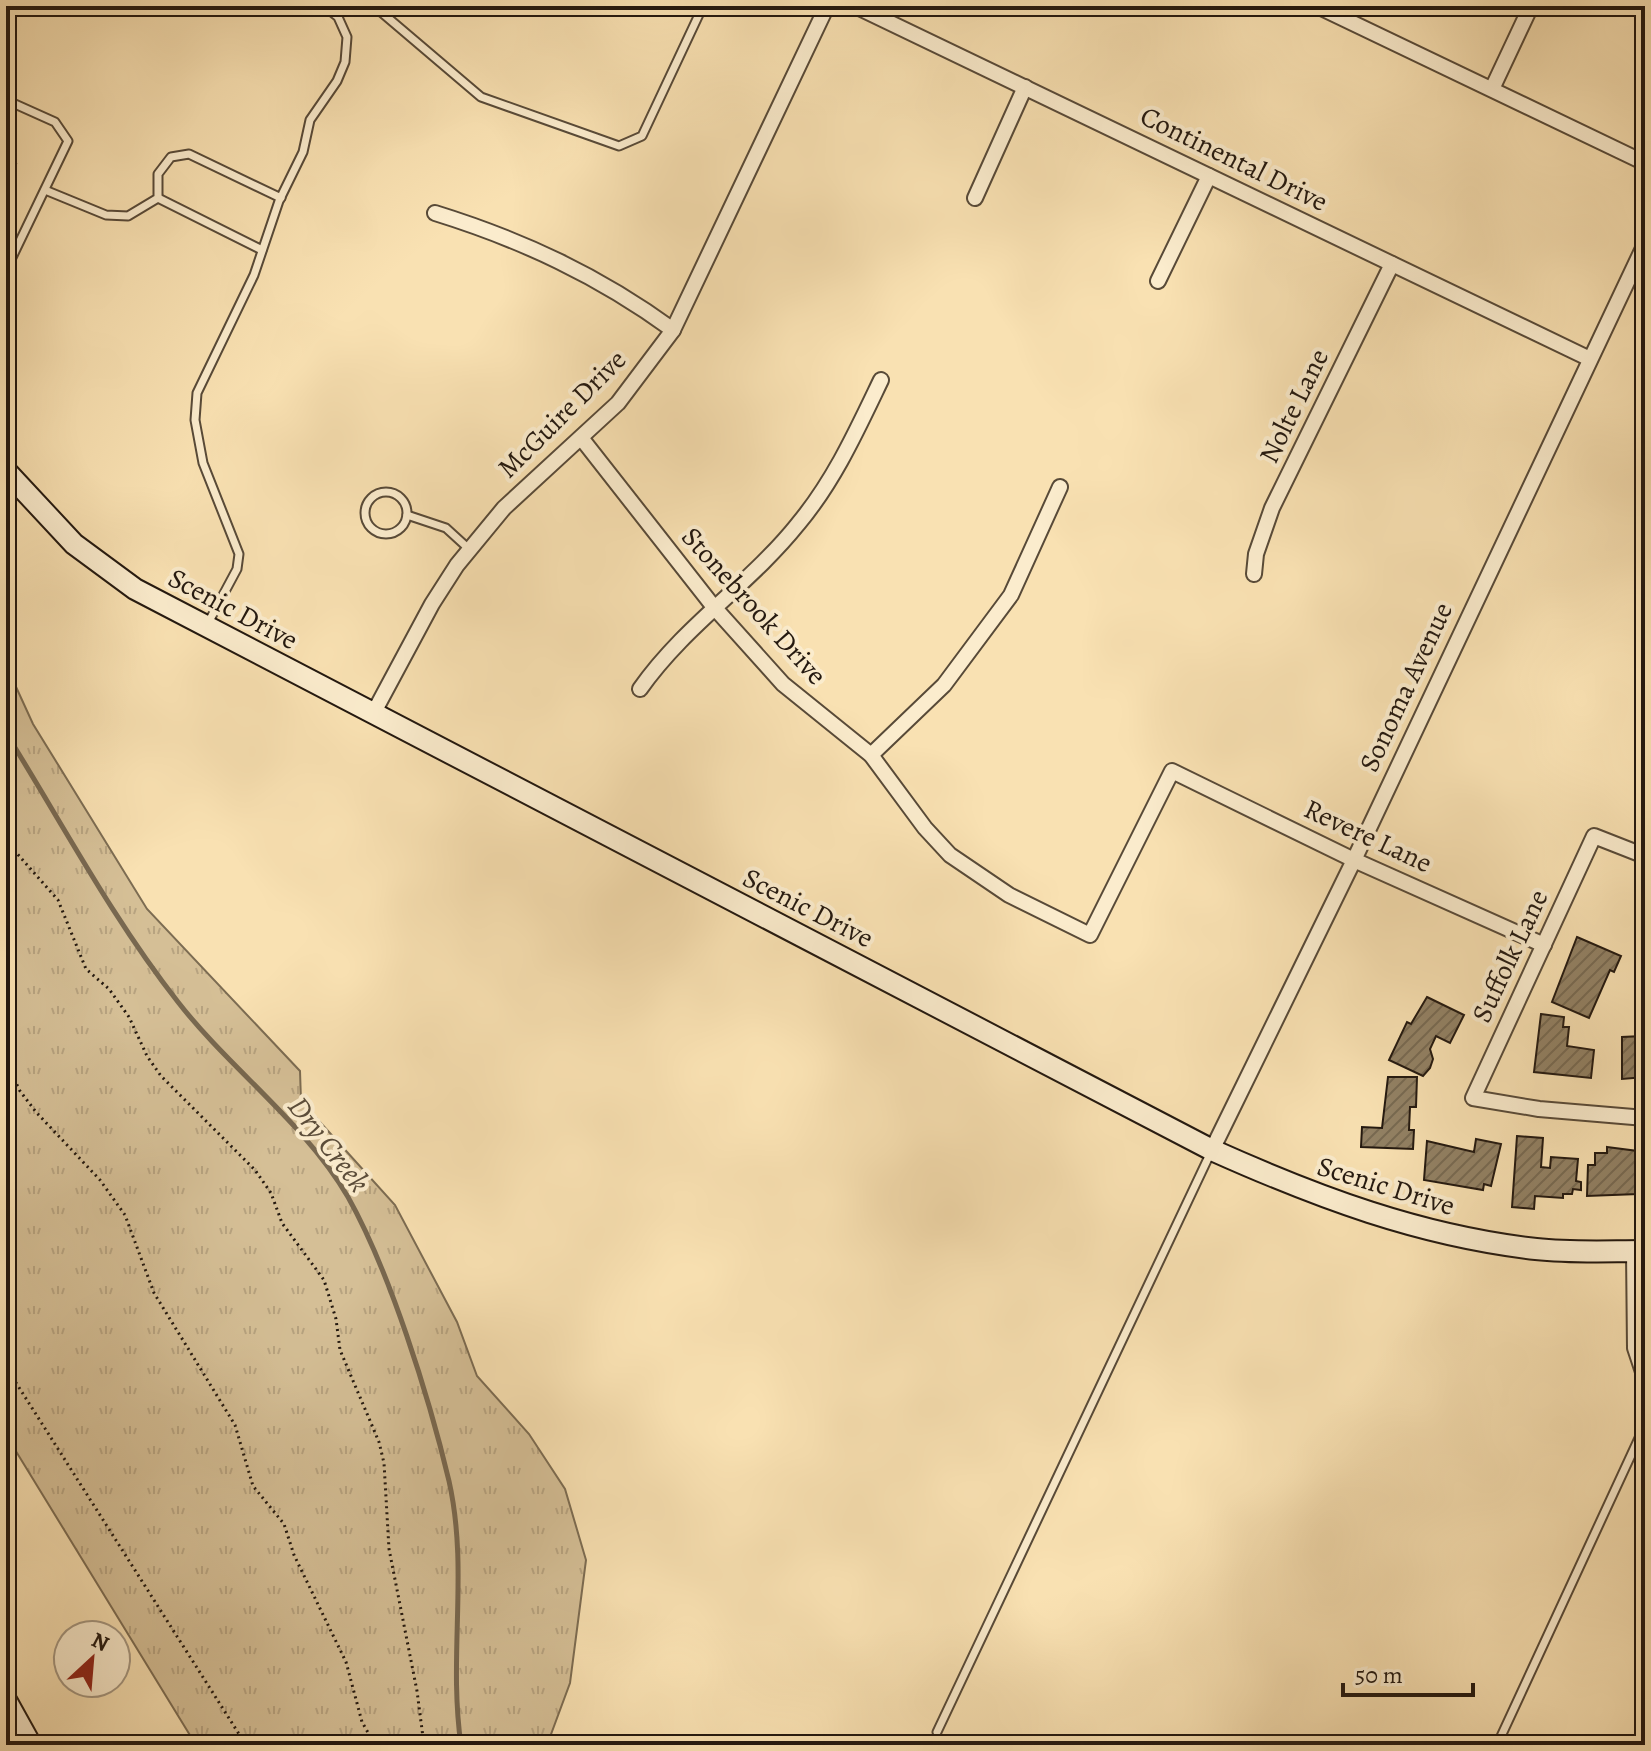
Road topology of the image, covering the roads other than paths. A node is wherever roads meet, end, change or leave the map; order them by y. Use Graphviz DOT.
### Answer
graph roads {
  1 [pos="324,6"];
  2 [pos="374,6"];
  3 [pos="703,6"];
  4 [pos="827,6"];
  5 [pos="855,6"];
  6 [pos="1317,6"];
  7 [pos="1531,6"];
  8 [pos="1025,87"];
  9 [pos="1492,89"];
  10 [pos="6,100"];
  11 [pos="1645,163"];
  12 [pos="1209,176"];
  13 [pos="45,190"];
  14 [pos="158,198"];
  15 [pos="281,198"];
  16 [pos="975,198"];
  17 [pos="435,213"];
  18 [pos="1645,244"];
  19 [pos="262,250"];
  20 [pos="1392,264"];
  21 [pos="6,270"];
  22 [pos="1158,281"];
  23 [pos="673,330"];
  24 [pos="1590,359"];
  25 [pos="881,380"];
  26 [pos="582,439"];
  27 [pos="6,471"];
  28 [pos="1060,487"];
  29 [pos="407,515"];
  30 [pos="469,549"];
  31 [pos="1254,574"];
  32 [pos="713,606"];
  33 [pos="206,627"];
  34 [pos="640,689"];
  35 [pos="373,714"];
  36 [pos="871,755"];
  37 [pos="1172,771"];
  38 [pos="1645,856"];
  39 [pos="1354,860"];
  40 [pos="1544,945"];
  41 [pos="1645,1118"];
  42 [pos="1212,1150"];
  43 [pos="1639,1251"];
  44 [pos="1645,1378"];
  45 [pos="1645,1425"];
  46 [pos="6,1700"];
  47 [pos="937,1732"];
  48 [pos="31,1745"];
  49 [pos="1497,1745"];
  1 -- 15 [label="lane"];
  2 -- 3 [label="lane"];
  4 -- 23 [label="street, McGuire Drive"];
  5 -- 8 [label="street, Continental Drive"];
  6 -- 9 [label="street"];
  7 -- 9 [label="street"];
  8 -- 12 [label="street, Continental Drive"];
  8 -- 16 [label="street"];
  9 -- 11 [label="street"];
  10 -- 13 [label="lane"];
  12 -- 20 [label="street, Continental Drive"];
  12 -- 22 [label="street"];
  13 -- 14 [label="lane"];
  13 -- 21 [label="lane"];
  14 -- 15 [label="lane"];
  14 -- 19 [label="lane"];
  15 -- 19 [label="lane"];
  17 -- 23 [label="street"];
  18 -- 24 [label="street, Sonoma Avenue"];
  19 -- 33 [label="lane"];
  20 -- 24 [label="street, Continental Drive"];
  20 -- 31 [label="street, Nolte Lane"];
  23 -- 26 [label="street, McGuire Drive"];
  24 -- 39 [label="street, Sonoma Avenue"];
  25 -- 32 [label="street"];
  26 -- 30 [label="street, McGuire Drive"];
  26 -- 32 [label="street, Stonebrook Drive"];
  27 -- 33 [label="main road, Scenic Drive"];
  28 -- 36 [label="street"];
  29 -- 29 [label="lane"];
  29 -- 30 [label="lane"];
  30 -- 35 [label="street, McGuire Drive"];
  32 -- 34 [label="street"];
  32 -- 36 [label="street, Stonebrook Drive"];
  33 -- 35 [label="main road, Scenic Drive"];
  35 -- 42 [label="main road, Scenic Drive"];
  36 -- 37 [label="street, Stonebrook Drive"];
  37 -- 39 [label="street, Revere Lane"];
  38 -- 40 [label="street, Suffolk Lane"];
  39 -- 40 [label="street, Revere Lane"];
  39 -- 42 [label="street, Sonoma Avenue"];
  40 -- 41 [label="street, Suffolk Lane"];
  42 -- 43 [label="main road, Scenic Drive"];
  42 -- 47 [label="lane"];
  43 -- 44 [label="street"];
  45 -- 49 [label="lane"];
  46 -- 48 [label="main road"];
}
